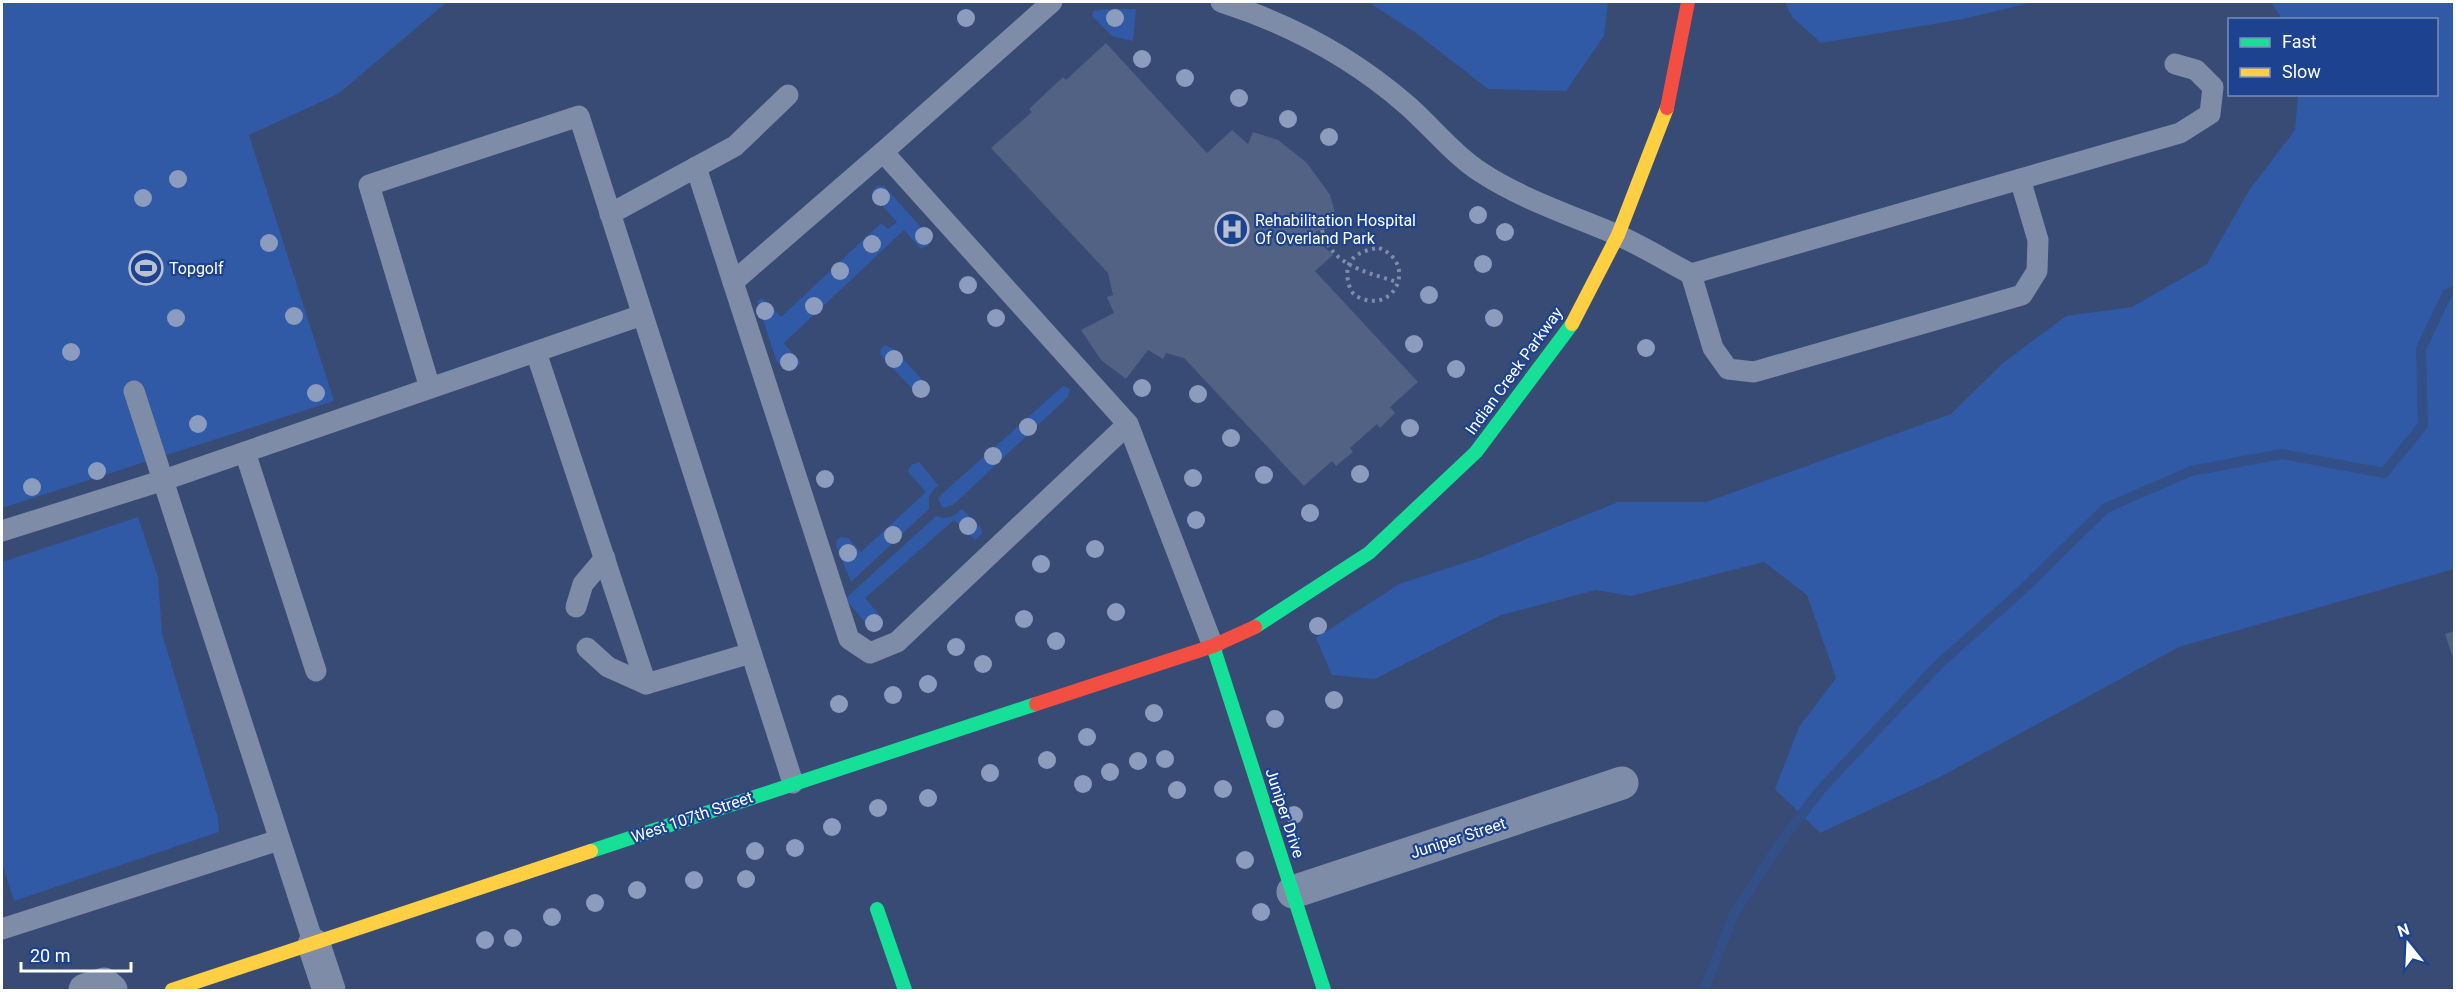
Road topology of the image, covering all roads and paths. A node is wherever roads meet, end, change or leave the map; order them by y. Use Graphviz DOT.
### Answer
graph roads {
  1 [pos="1052,2"];
  2 [pos="1221,2"];
  3 [pos="1688,2"];
  4 [pos="2175,64"];
  5 [pos="788,95"];
  6 [pos="883,152"];
  7 [pos="696,167"];
  8 [pos="2020,179"];
  9 [pos="610,214"];
  10 [pos="1322,230"];
  11 [pos="1618,235"];
  12 [pos="1347,266"];
  13 [pos="1691,274"];
  14 [pos="733,282"];
  15 [pos="1398,282"];
  16 [pos="642,315"];
  17 [pos="536,352"];
  18 [pos="430,388"];
  19 [pos="134,391"];
  20 [pos="1128,424"];
  21 [pos="245,452"];
  22 [pos="164,480"];
  23 [pos="2,531"];
  24 [pos="605,558"];
  25 [pos="576,608"];
  26 [pos="1214,646"];
  27 [pos="587,648"];
  28 [pos="751,653"];
  29 [pos="316,671"];
  30 [pos="646,684"];
  31 [pos="793,783"];
  32 [pos="1622,783"];
  33 [pos="279,840"];
  34 [pos="1293,892"];
  35 [pos="877,909"];
  36 [pos="2,929"];
  37 [pos="314,945"];
  38 [pos="85,990"];
  39 [pos="111,990"];
  40 [pos="171,990"];
  41 [pos="329,990"];
  42 [pos="905,990"];
  43 [pos="1324,990"];
  1 -- 6 [label="lane"];
  2 -- 11 [label="lane"];
  3 -- 11 [label="street, Indian Creek Parkway"];
  4 -- 8 [label="lane"];
  5 -- 7 [label="lane"];
  6 -- 14 [label="lane"];
  6 -- 20 [label="lane"];
  7 -- 9 [label="lane"];
  7 -- 14 [label="lane"];
  8 -- 13 [label="lane"];
  8 -- 13 [label="lane"];
  9 -- 16 [label="lane"];
  9 -- 18 [label="lane"];
  10 -- 12 [label="path"];
  11 -- 13 [label="lane"];
  11 -- 26 [label="street, Indian Creek Parkway"];
  12 -- 15 [label="path"];
  12 -- 15 [label="path"];
  12 -- 15 [label="path"];
  14 -- 20 [label="lane"];
  16 -- 17 [label="lane"];
  16 -- 28 [label="lane"];
  17 -- 18 [label="lane"];
  17 -- 24 [label="lane"];
  18 -- 21 [label="lane"];
  19 -- 22 [label="lane"];
  20 -- 26 [label="lane"];
  21 -- 22 [label="lane"];
  21 -- 29 [label="lane"];
  22 -- 23 [label="lane"];
  22 -- 33 [label="lane"];
  24 -- 25 [label="lane"];
  24 -- 30 [label="lane"];
  26 -- 31 [label="street, West 107th Street"];
  26 -- 34 [label="street, Juniper Drive"];
  27 -- 30 [label="lane"];
  28 -- 30 [label="lane"];
  28 -- 31 [label="lane"];
  31 -- 37 [label="street, West 107th Street"];
  32 -- 34 [label="street, Juniper Street"];
  33 -- 36 [label="lane"];
  33 -- 37 [label="lane"];
  34 -- 43 [label="street, Juniper Drive"];
  35 -- 42 [label="street"];
  37 -- 40 [label="street, West 107th Street"];
  37 -- 41 [label="street"];
  38 -- 39 [label="street"];
}
